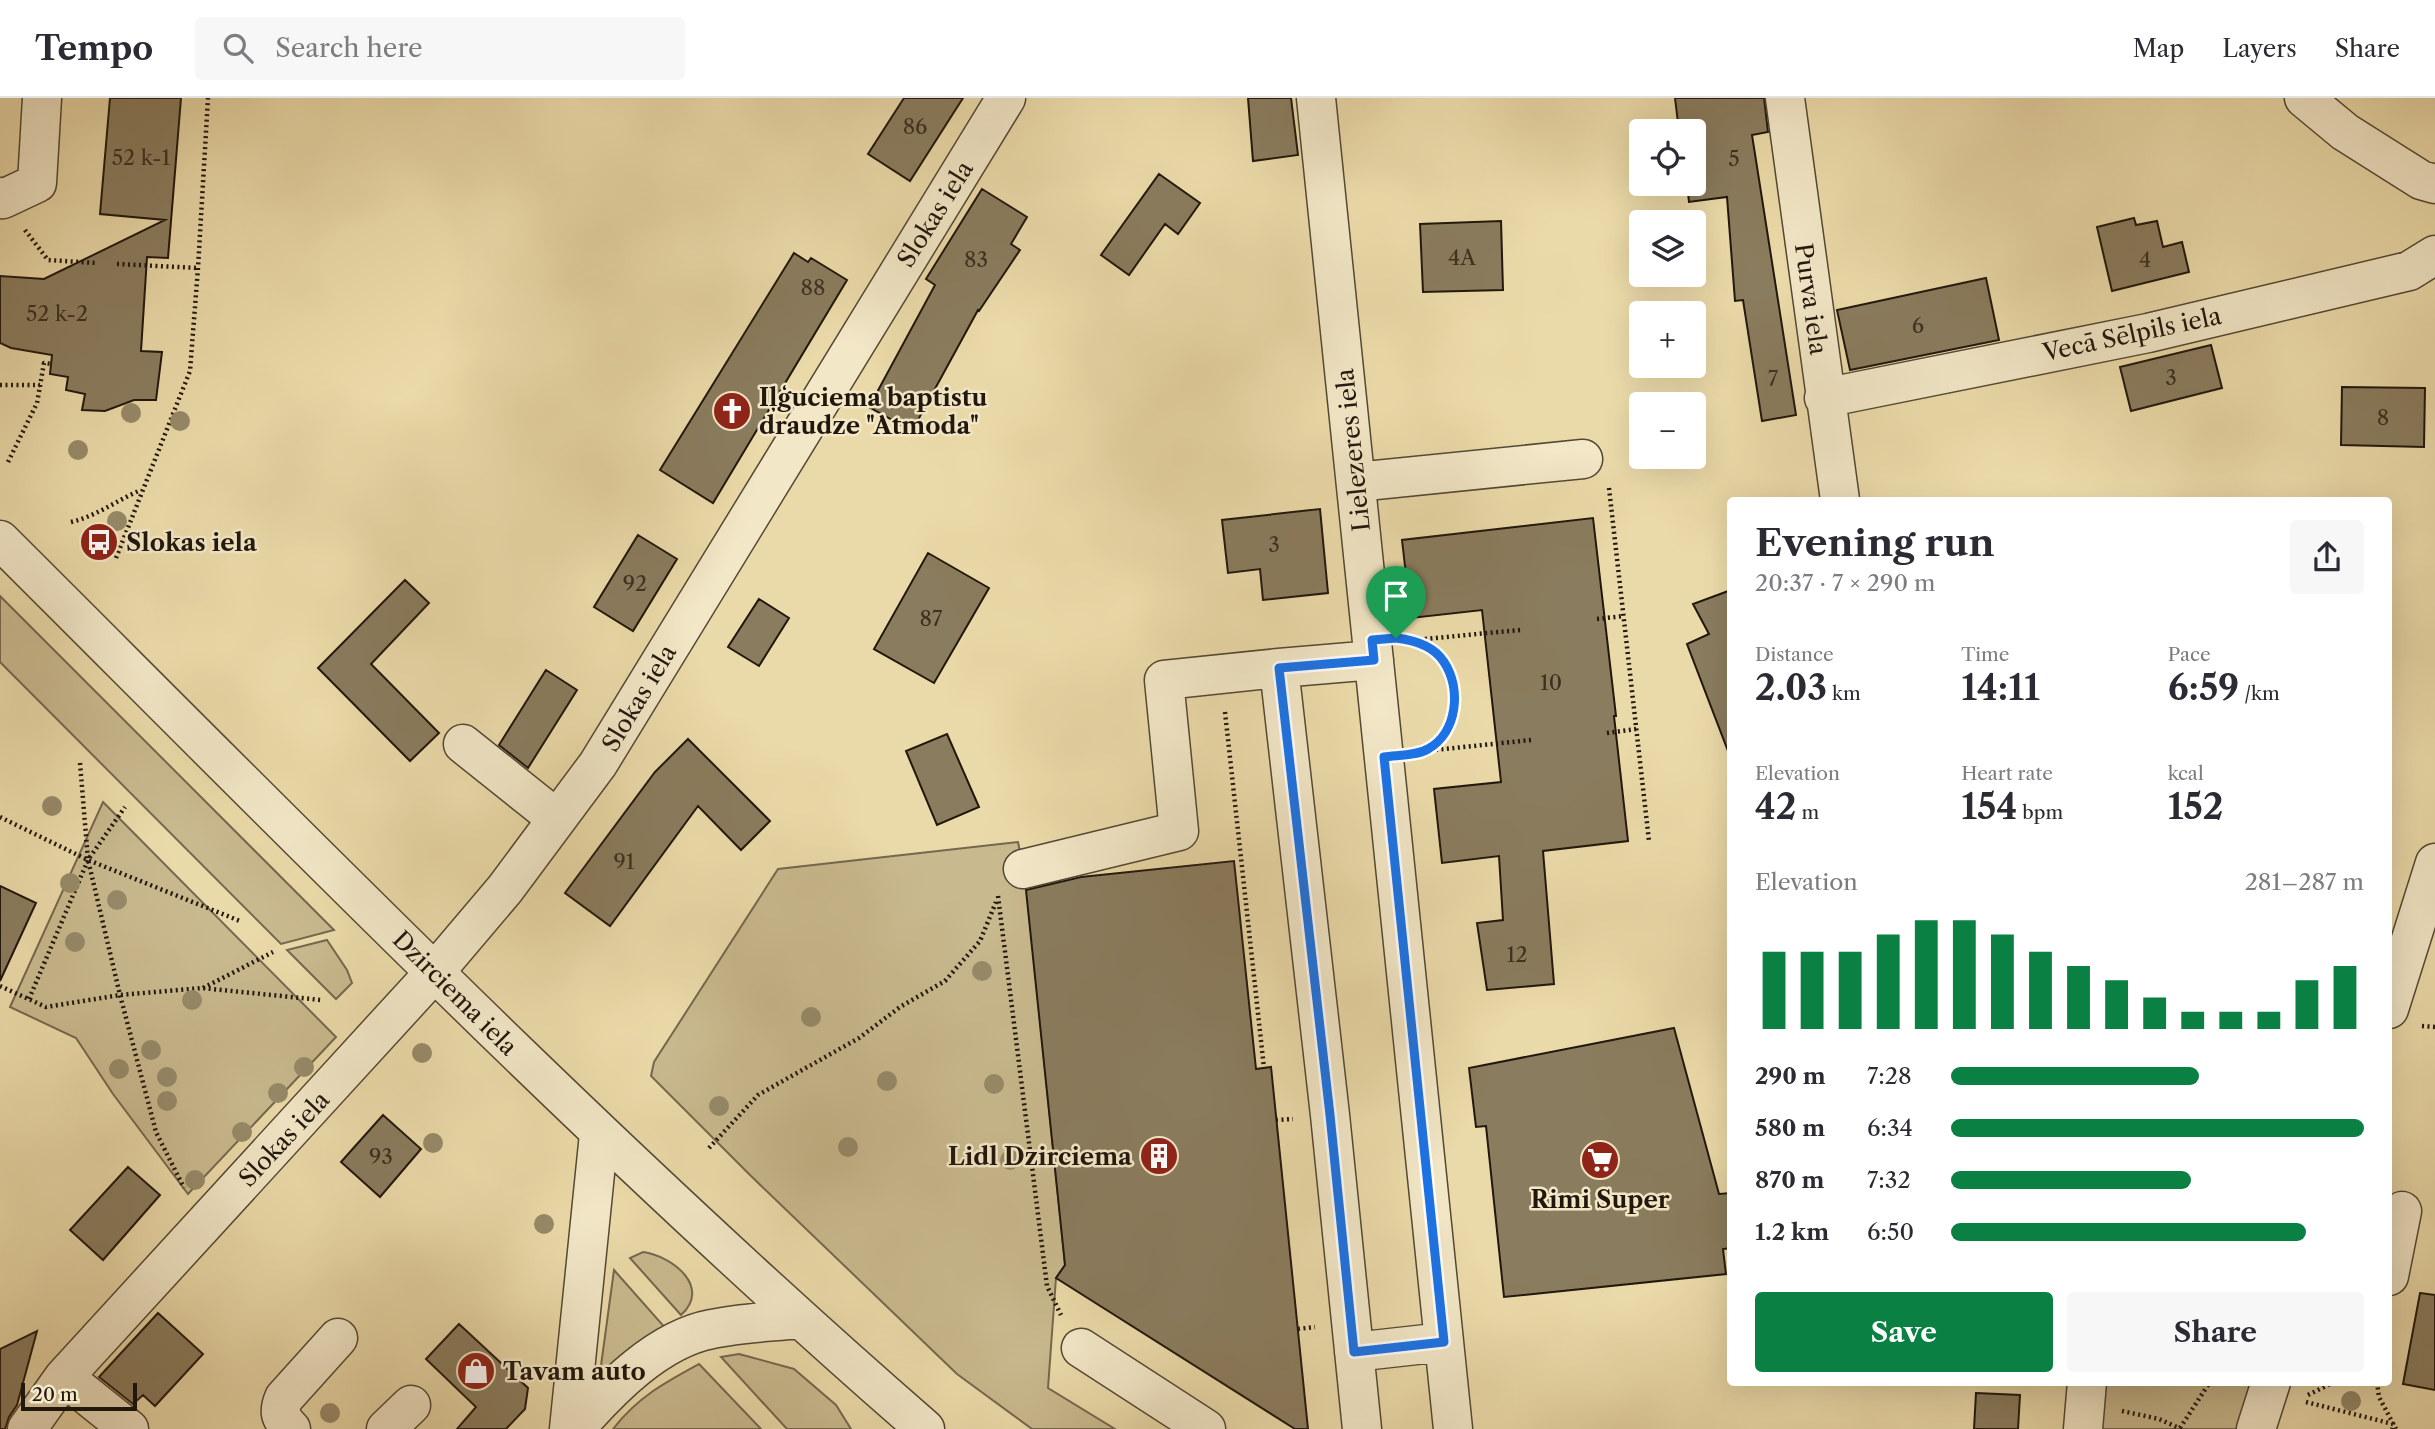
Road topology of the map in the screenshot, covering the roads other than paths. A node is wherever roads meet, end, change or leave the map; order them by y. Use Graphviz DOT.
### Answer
graph roads {
  1 [pos="42,98"];
  2 [pos="1006,98"];
  3 [pos="1316,98"];
  4 [pos="1784,98"];
  5 [pos="2304,98"];
  6 [pos="2435,184"];
  7 [pos="1,198"];
  8 [pos="2435,255"];
  9 [pos="1824,398"];
  10 [pos="1596,472"];
  11 [pos="1356,482"];
  12 [pos="1840,497"];
  13 [pos="0,540"];
  14 [pos="1373,650"];
  15 [pos="1279,668"];
  16 [pos="463,744"];
  17 [pos="557,820"];
  18 [pos="2435,863"];
  19 [pos="1023,869"];
  20 [pos="2423,943"];
  21 [pos="433,974"];
  22 [pos="2392,1003"];
  23 [pos="599,1134"];
  24 [pos="2402,1211"];
  25 [pos="2392,1261"];
  26 [pos="798,1319"];
  27 [pos="338,1338"];
  28 [pos="1444,1342"];
  29 [pos="1082,1348"];
  30 [pos="1354,1352"];
  31 [pos="64,1377"];
  32 [pos="2270,1386"];
  33 [pos="1192,1425"];
  34 [pos="27,1429"];
  35 [pos="130,1429"];
  36 [pos="291,1429"];
  37 [pos="569,1429"];
  38 [pos="575,1429"];
  39 [pos="925,1429"];
  40 [pos="1362,1429"];
  41 [pos="1453,1429"];
  42 [pos="2256,1429"];
  1 -- 7 [label="street"];
  2 -- 17 [label="street, Slokas iela"];
  3 -- 11 [label="street, Lielezeres iela"];
  4 -- 9 [label="street, Purva iela"];
  5 -- 6 [label="street"];
  8 -- 9 [label="street, Vecā Sēlpils iela"];
  9 -- 12 [label="street, Purva iela"];
  10 -- 11 [label="street"];
  11 -- 14 [label="street, Lielezeres iela"];
  13 -- 21 [label="street, Dzirciema iela"];
  14 -- 15 [label="street"];
  14 -- 28 [label="street, Lielezeres iela"];
  15 -- 19 [label="street"];
  15 -- 30 [label="street"];
  16 -- 17 [label="street"];
  17 -- 21 [label="street, Slokas iela"];
  18 -- 20 [label="street"];
  20 -- 22 [label="street"];
  21 -- 23 [label="street, Dzirciema iela"];
  21 -- 31 [label="street, Slokas iela"];
  23 -- 26 [label="street, Dzirciema iela"];
  23 -- 37 [label="street"];
  24 -- 25 [label="street"];
  26 -- 38 [label="street"];
  26 -- 39 [label="street, Dzirciema iela"];
  27 -- 36 [label="street"];
  28 -- 30 [label="street"];
  28 -- 41 [label="street, Lielezeres iela"];
  29 -- 33 [label="street"];
  30 -- 40 [label="street"];
  31 -- 34 [label="street, Slokas iela"];
  31 -- 35 [label="street"];
  32 -- 42 [label="street"];
}
